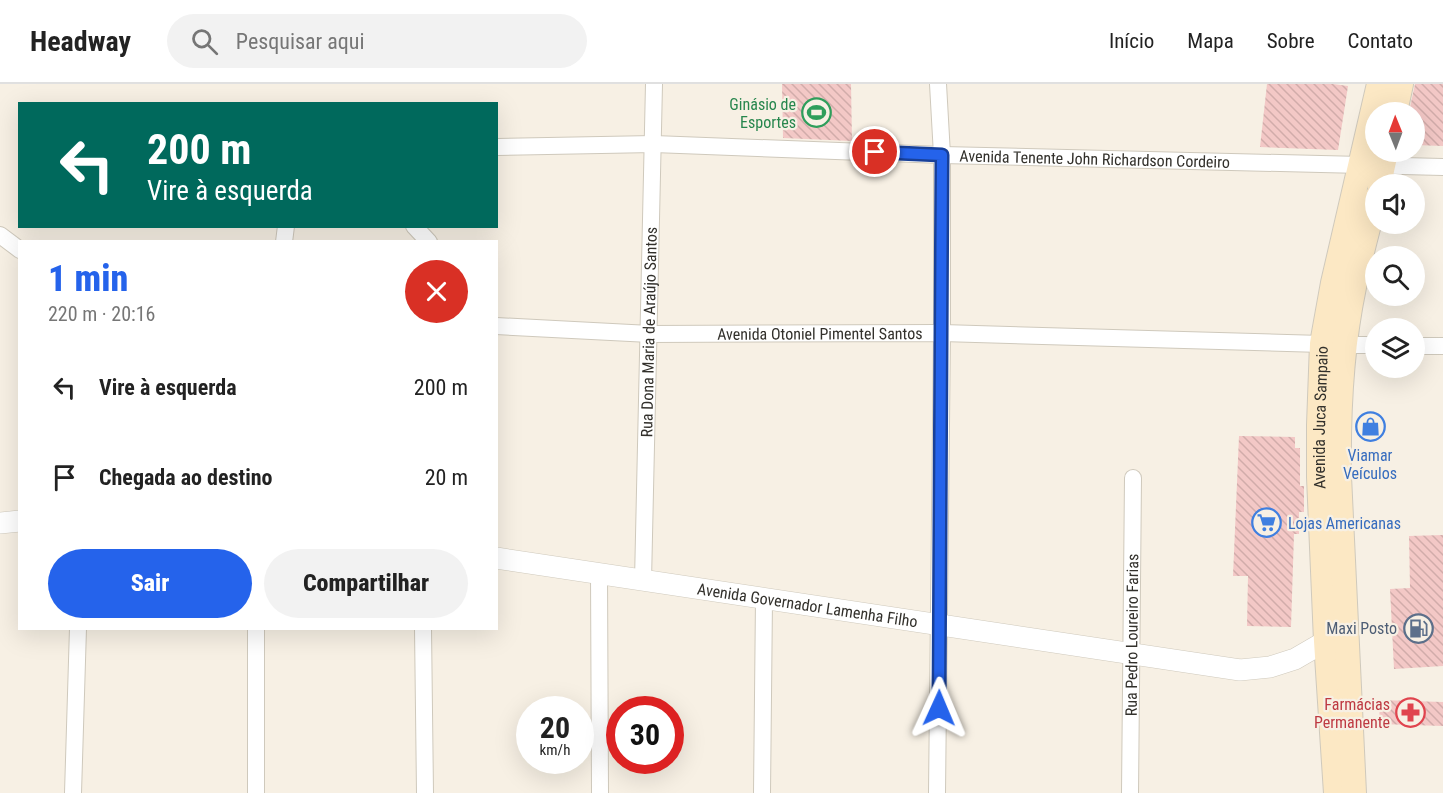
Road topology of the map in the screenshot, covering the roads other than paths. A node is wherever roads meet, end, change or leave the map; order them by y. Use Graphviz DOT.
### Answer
graph roads {
  1 [pos="654,84"];
  2 [pos="938,84"];
  3 [pos="1379,84"];
  4 [pos="1401,84"];
  5 [pos="1397,102"];
  6 [pos="654,144"];
  7 [pos="498,147"];
  8 [pos="942,155"];
  9 [pos="1443,166"];
  10 [pos="1377,167"];
  11 [pos="416,228"];
  12 [pos="1367,234"];
  13 [pos="0,235"];
  14 [pos="427,240"];
  15 [pos="18,248"];
  16 [pos="498,326"];
  17 [pos="942,333"];
  18 [pos="650,334"];
  19 [pos="1333,344"];
  20 [pos="1365,345"];
  21 [pos="1425,346"];
  22 [pos="1443,346"];
  23 [pos="1133,478"];
  24 [pos="18,521"];
  25 [pos="0,524"];
  26 [pos="498,558"];
  27 [pos="599,573"];
  28 [pos="643,581"];
  29 [pos="764,599"];
  30 [pos="940,624"];
  31 [pos="78,630"];
  32 [pos="256,630"];
  33 [pos="423,630"];
  34 [pos="1326,641"];
  35 [pos="1131,654"];
  36 [pos="73,793"];
  37 [pos="256,793"];
  38 [pos="425,793"];
  39 [pos="600,793"];
  40 [pos="762,793"];
  41 [pos="937,793"];
  42 [pos="1130,793"];
  43 [pos="1336,793"];
  44 [pos="1354,793"];
  1 -- 6 [label="street, Rua Dona Maria de Araújo Santos"];
  2 -- 8 [label="street"];
  3 -- 10 [label="main road, Avenida Juca Sampaio"];
  4 -- 5 [label="main road"];
  6 -- 7 [label="street, Avenida Tenente John Richardson Cordeiro"];
  6 -- 8 [label="street, Avenida Tenente John Richardson Cordeiro"];
  6 -- 18 [label="street, Rua Dona Maria de Araújo Santos"];
  8 -- 10 [label="street, Avenida Tenente John Richardson Cordeiro"];
  8 -- 17 [label="street"];
  9 -- 10 [label="street, Avenida Tenente John Richardson Cordeiro"];
  10 -- 19 [label="main road, Avenida Juca Sampaio"];
  11 -- 14 [label="street"];
  12 -- 19 [label="main road, Avenida Juca Sampaio"];
  13 -- 15 [label="street"];
  16 -- 18 [label="street, Avenida Otoniel Pimentel Santos"];
  17 -- 18 [label="street, Avenida Otoniel Pimentel Santos"];
  17 -- 19 [label="street, Avenida Otoniel Pimentel Santos"];
  17 -- 30 [label="street"];
  18 -- 28 [label="street, Rua Dona Maria de Araújo Santos"];
  19 -- 20 [label="street, Avenida Otoniel Pimentel Santos"];
  19 -- 34 [label="main road, Avenida Juca Sampaio"];
  19 -- 44 [label="main road, Avenida Juca Sampaio"];
  21 -- 22 [label="street"];
  23 -- 35 [label="street, Rua Pedro Loureiro Farias"];
  24 -- 25 [label="street"];
  26 -- 27 [label="street, Avenida Governador Lamenha Filho"];
  27 -- 28 [label="street, Avenida Governador Lamenha Filho"];
  27 -- 39 [label="street"];
  28 -- 29 [label="street, Avenida Governador Lamenha Filho"];
  29 -- 30 [label="street, Avenida Governador Lamenha Filho"];
  29 -- 40 [label="street"];
  30 -- 35 [label="street, Avenida Governador Lamenha Filho"];
  30 -- 41 [label="street"];
  31 -- 36 [label="street"];
  32 -- 37 [label="street"];
  33 -- 38 [label="street"];
  34 -- 35 [label="street, Avenida Governador Lamenha Filho"];
  34 -- 43 [label="main road, Avenida Juca Sampaio"];
  35 -- 42 [label="street, Rua Pedro Loureiro Farias"];
}
